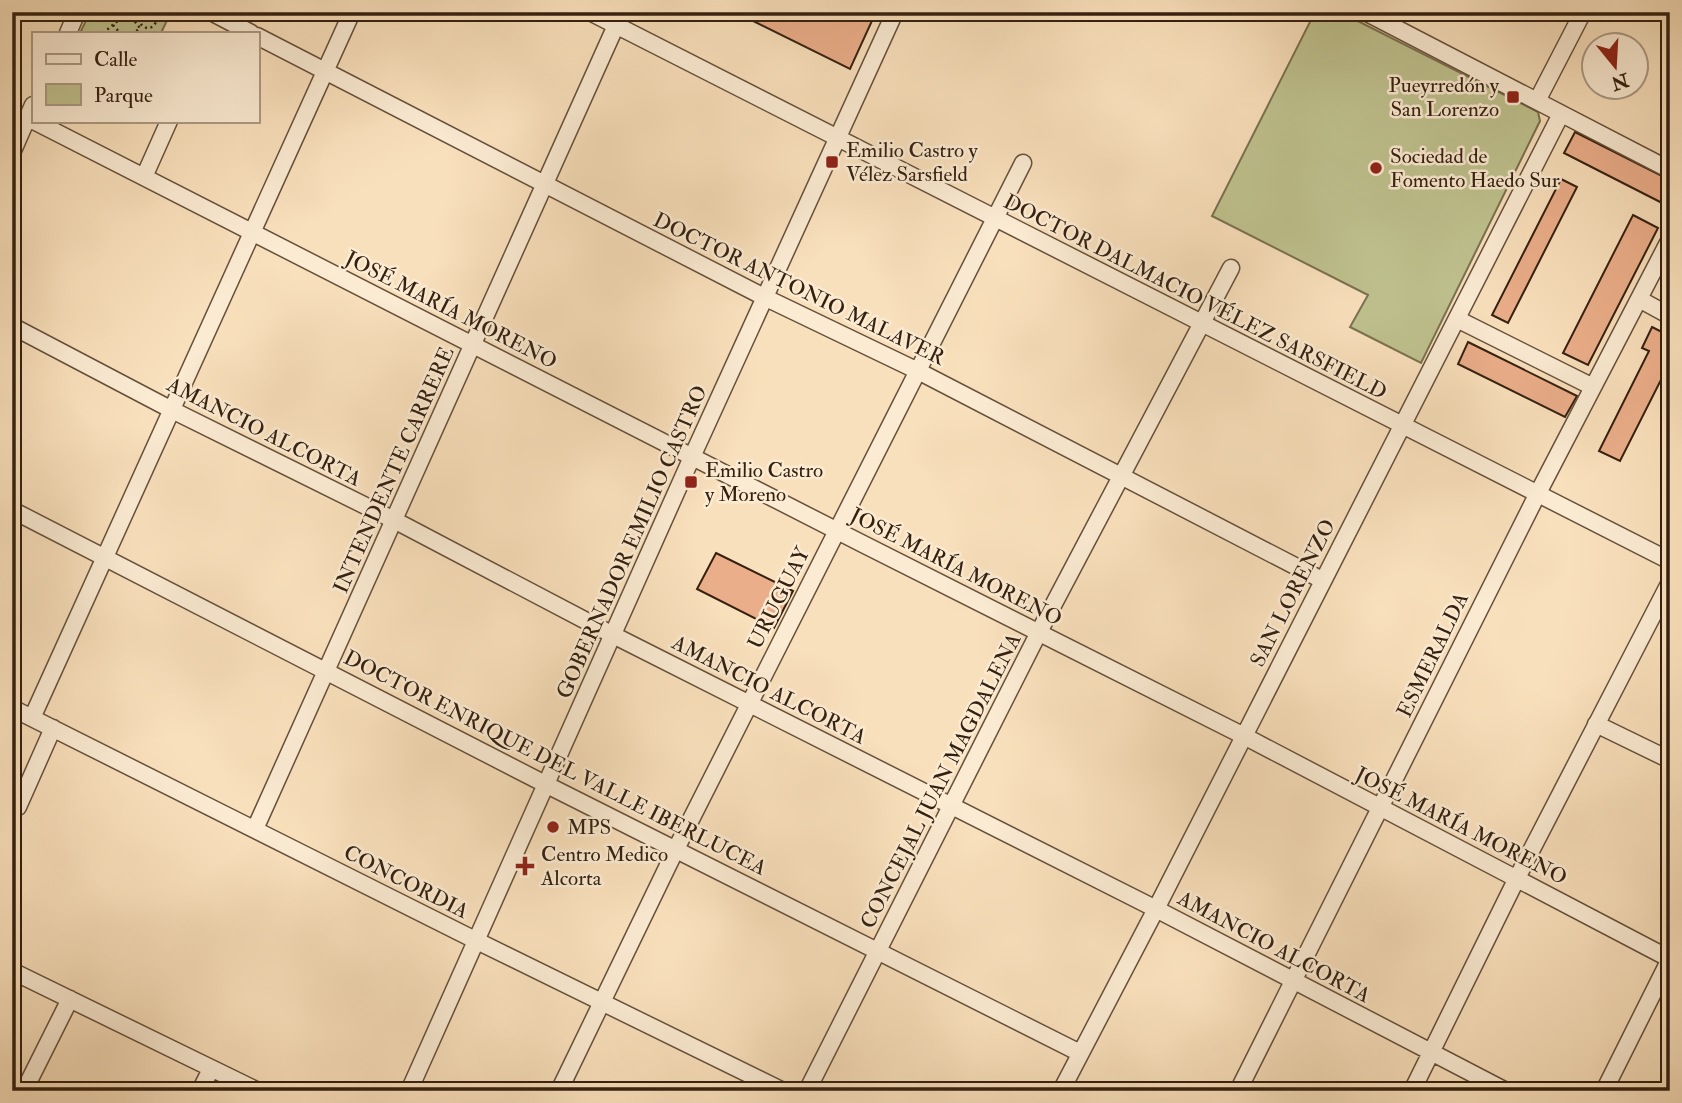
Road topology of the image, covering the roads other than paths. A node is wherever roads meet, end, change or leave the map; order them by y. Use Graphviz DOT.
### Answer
graph roads {
  1 [pos="77,12"];
  2 [pos="211,12"];
  3 [pos="352,12"];
  4 [pos="590,12"];
  5 [pos="895,12"];
  6 [pos="1365,12"];
  7 [pos="1583,12"];
  8 [pos="619,19"];
  9 [pos="68,32"];
  10 [pos="249,32"];
  11 [pos="259,37"];
  12 [pos="326,72"];
  13 [pos="1537,101"];
  14 [pos="12,110"];
  15 [pos="1561,114"];
  16 [pos="32,116"];
  17 [pos="43,122"];
  18 [pos="169,122"];
  19 [pos="838,137"];
  20 [pos="12,153"];
  21 [pos="1023,163"];
  22 [pos="1670,170"];
  23 [pos="144,177"];
  24 [pos="544,186"];
  25 [pos="996,217"];
  26 [pos="251,232"];
  27 [pos="1670,239"];
  28 [pos="1231,268"];
  29 [pos="764,297"];
  30 [pos="1639,299"];
  31 [pos="1670,316"];
  32 [pos="1457,319"];
  33 [pos="1201,323"];
  34 [pos="12,326"];
  35 [pos="473,346"];
  36 [pos="918,371"];
  37 [pos="1593,387"];
  38 [pos="172,410"];
  39 [pos="1402,427"];
  40 [pos="692,457"];
  41 [pos="1121,477"];
  42 [pos="1537,495"];
  43 [pos="12,510"];
  44 [pos="394,520"];
  45 [pos="836,531"];
  46 [pos="106,557"];
  47 [pos="1670,561"];
  48 [pos="1322,580"];
  49 [pos="1670,582"];
  50 [pos="1039,632"];
  51 [pos="613,635"];
  52 [pos="328,670"];
  53 [pos="750,703"];
  54 [pos="12,708"];
  55 [pos="32,718"];
  56 [pos="1596,723"];
  57 [pos="53,728"];
  58 [pos="1244,736"];
  59 [pos="1670,760"];
  60 [pos="547,785"];
  61 [pos="18,807"];
  62 [pos="951,807"];
  63 [pos="1380,809"];
  64 [pos="255,830"];
  65 [pos="676,849"];
  66 [pos="1517,878"];
  67 [pos="1156,909"];
  68 [pos="475,940"];
  69 [pos="879,951"];
  70 [pos="1670,959"];
  71 [pos="12,971"];
  72 [pos="1293,980"];
  73 [pos="69,999"];
  74 [pos="601,1001"];
  75 [pos="1080,1053"];
  76 [pos="1431,1053"];
  77 [pos="211,1069"];
  78 [pos="26,1087"];
  79 [pos="200,1091"];
  80 [pos="258,1091"];
  81 [pos="409,1091"];
  82 [pos="559,1091"];
  83 [pos="783,1091"];
  84 [pos="807,1091"];
  85 [pos="1061,1091"];
  86 [pos="1238,1091"];
  87 [pos="1412,1091"];
  88 [pos="1506,1091"];
  89 [pos="1604,1091"];
  1 -- 9 [label="street"];
  2 -- 10 [label="street"];
  3 -- 12 [label="street"];
  4 -- 8 [label="street, DOCTOR DALMACIO VÉLEZ SARSFIELD"];
  5 -- 19 [label="street, GOBERNADOR EMILIO CASTRO"];
  6 -- 13 [label="street"];
  7 -- 13 [label="street"];
  8 -- 19 [label="street, DOCTOR DALMACIO VÉLEZ SARSFIELD"];
  8 -- 24 [label="street, INTENDENTE CARRERE"];
  11 -- 12 [label="street, DOCTOR ANTONIO MALAVER"];
  12 -- 24 [label="street, DOCTOR ANTONIO MALAVER"];
  12 -- 26 [label="street"];
  13 -- 15 [label="street"];
  14 -- 16 [label="street, JOSÉ MARÍA MORENO"];
  15 -- 22 [label="street"];
  15 -- 32 [label="street, SAN LORENZO"];
  16 -- 20 [label="street"];
  17 -- 23 [label="street, JOSÉ MARÍA MORENO"];
  18 -- 23 [label="street"];
  19 -- 25 [label="street, DOCTOR DALMACIO VÉLEZ SARSFIELD"];
  19 -- 29 [label="street, GOBERNADOR EMILIO CASTRO"];
  21 -- 25 [label="street, URUGUAY"];
  23 -- 26 [label="street, JOSÉ MARÍA MORENO"];
  24 -- 29 [label="street, DOCTOR ANTONIO MALAVER"];
  24 -- 35 [label="street, INTENDENTE CARRERE"];
  25 -- 33 [label="street, DOCTOR DALMACIO VÉLEZ SARSFIELD"];
  25 -- 36 [label="street, URUGUAY"];
  26 -- 35 [label="street, JOSÉ MARÍA MORENO"];
  26 -- 38 [label="street"];
  27 -- 30 [label="street, ESMERALDA"];
  28 -- 33 [label="street, CONCEJAL JUAN MAGDALENA"];
  29 -- 36 [label="street, DOCTOR ANTONIO MALAVER"];
  29 -- 40 [label="street, GOBERNADOR EMILIO CASTRO"];
  30 -- 31 [label="street"];
  30 -- 37 [label="street, ESMERALDA"];
  32 -- 37 [label="street"];
  32 -- 39 [label="street, SAN LORENZO"];
  33 -- 39 [label="street, DOCTOR DALMACIO VÉLEZ SARSFIELD"];
  33 -- 41 [label="street, CONCEJAL JUAN MAGDALENA"];
  34 -- 38 [label="street, AMANCIO ALCORTA"];
  35 -- 40 [label="street, JOSÉ MARÍA MORENO"];
  35 -- 44 [label="street, INTENDENTE CARRERE"];
  36 -- 41 [label="street, DOCTOR ANTONIO MALAVER"];
  36 -- 45 [label="street, URUGUAY"];
  37 -- 42 [label="street, ESMERALDA"];
  38 -- 44 [label="street, AMANCIO ALCORTA"];
  38 -- 46 [label="street"];
  39 -- 42 [label="street, DOCTOR DALMACIO VÉLEZ SARSFIELD"];
  39 -- 48 [label="street, SAN LORENZO"];
  40 -- 45 [label="street, JOSÉ MARÍA MORENO"];
  40 -- 51 [label="street, GOBERNADOR EMILIO CASTRO"];
  41 -- 48 [label="street, DOCTOR ANTONIO MALAVER"];
  41 -- 50 [label="street, CONCEJAL JUAN MAGDALENA"];
  42 -- 47 [label="street, DOCTOR DALMACIO VÉLEZ SARSFIELD"];
  42 -- 63 [label="street, ESMERALDA"];
  43 -- 46 [label="street, DOCTOR ENRIQUE DEL VALLE IBERLUCEA"];
  44 -- 51 [label="street, AMANCIO ALCORTA"];
  44 -- 52 [label="street, INTENDENTE CARRERE"];
  45 -- 50 [label="street, JOSÉ MARÍA MORENO"];
  45 -- 53 [label="street, URUGUAY"];
  46 -- 52 [label="street, DOCTOR ENRIQUE DEL VALLE IBERLUCEA"];
  46 -- 55 [label="street"];
  48 -- 58 [label="street, SAN LORENZO"];
  49 -- 56 [label="street"];
  50 -- 58 [label="street, JOSÉ MARÍA MORENO"];
  50 -- 62 [label="street, CONCEJAL JUAN MAGDALENA"];
  51 -- 53 [label="street, AMANCIO ALCORTA"];
  51 -- 60 [label="street, GOBERNADOR EMILIO CASTRO"];
  52 -- 60 [label="street, DOCTOR ENRIQUE DEL VALLE IBERLUCEA"];
  52 -- 64 [label="street, INTENDENTE CARRERE"];
  53 -- 62 [label="street, AMANCIO ALCORTA"];
  53 -- 65 [label="street, URUGUAY"];
  54 -- 55 [label="street, CONCORDIA"];
  55 -- 57 [label="street, CONCORDIA"];
  56 -- 59 [label="street"];
  56 -- 66 [label="street"];
  57 -- 61 [label="street"];
  57 -- 64 [label="street, CONCORDIA"];
  58 -- 63 [label="street, JOSÉ MARÍA MORENO"];
  58 -- 67 [label="street, SAN LORENZO"];
  60 -- 65 [label="street, DOCTOR ENRIQUE DEL VALLE IBERLUCEA"];
  60 -- 68 [label="street, GOBERNADOR EMILIO CASTRO"];
  62 -- 67 [label="street, AMANCIO ALCORTA"];
  62 -- 69 [label="street, CONCEJAL JUAN MAGDALENA"];
  63 -- 66 [label="street, JOSÉ MARÍA MORENO"];
  63 -- 72 [label="street, ESMERALDA"];
  64 -- 68 [label="street, CONCORDIA"];
  65 -- 69 [label="street, DOCTOR ENRIQUE DEL VALLE IBERLUCEA"];
  65 -- 74 [label="street, URUGUAY"];
  66 -- 70 [label="street, JOSÉ MARÍA MORENO"];
  66 -- 76 [label="street"];
  67 -- 72 [label="street, AMANCIO ALCORTA"];
  67 -- 75 [label="street, SAN LORENZO"];
  68 -- 74 [label="street, CONCORDIA"];
  68 -- 81 [label="street, GOBERNADOR EMILIO CASTRO"];
  69 -- 75 [label="street, DOCTOR ENRIQUE DEL VALLE IBERLUCEA"];
  69 -- 84 [label="street, CONCEJAL JUAN MAGDALENA"];
  70 -- 89 [label="street"];
  71 -- 73 [label="street"];
  72 -- 76 [label="street, AMANCIO ALCORTA"];
  72 -- 86 [label="street, ESMERALDA"];
  73 -- 77 [label="street"];
  73 -- 78 [label="street"];
  74 -- 82 [label="street, URUGUAY"];
  74 -- 83 [label="street, CONCORDIA"];
  75 -- 85 [label="street, SAN LORENZO"];
  76 -- 87 [label="street"];
  76 -- 88 [label="street, AMANCIO ALCORTA"];
  77 -- 79 [label="street"];
  77 -- 80 [label="street"];
}
